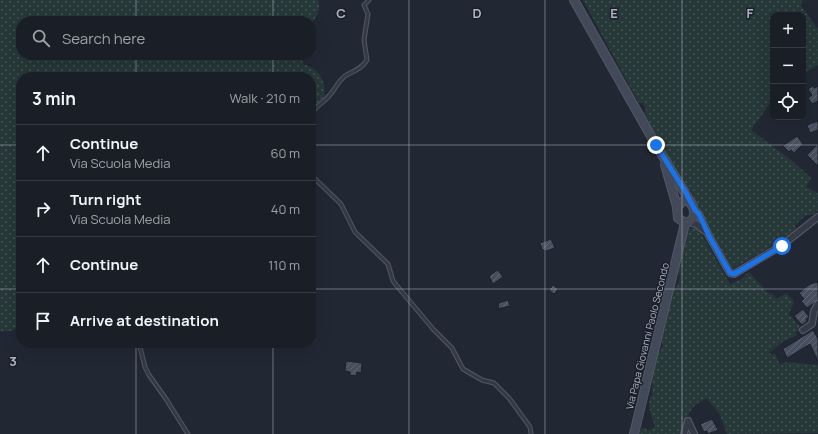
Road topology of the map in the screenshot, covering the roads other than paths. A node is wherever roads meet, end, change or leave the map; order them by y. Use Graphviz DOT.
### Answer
graph roads {
  1 [pos="369,0"];
  2 [pos="574,0"];
  3 [pos="316,107"];
  4 [pos="656,145"];
  5 [pos="316,180"];
  6 [pos="677,207"];
  7 [pos="694,208"];
  8 [pos="818,217"];
  9 [pos="684,221"];
  10 [pos="709,236"];
  11 [pos="818,304"];
  12 [pos="803,330"];
  13 [pos="140,348"];
  14 [pos="188,434"];
  15 [pos="531,434"];
  16 [pos="634,434"];
  17 [pos="684,434"];
  18 [pos="694,434"];
  1 -- 3 [label="lane"];
  2 -- 4 [label="main road"];
  4 -- 6 [label="main road, Via Papa Giovanni Paolo Secondo"];
  4 -- 7 [label="main road"];
  5 -- 15 [label="lane"];
  6 -- 7 [label="main road"];
  6 -- 9 [label="main road, Via Papa Giovanni Paolo Secondo"];
  7 -- 9 [label="main road"];
  7 -- 10 [label="street"];
  8 -- 10 [label="street"];
  9 -- 10 [label="street"];
  9 -- 16 [label="main road, Via Papa Giovanni Paolo Secondo"];
  11 -- 12 [label="street"];
  13 -- 14 [label="lane"];
  17 -- 18 [label="street"];
}
